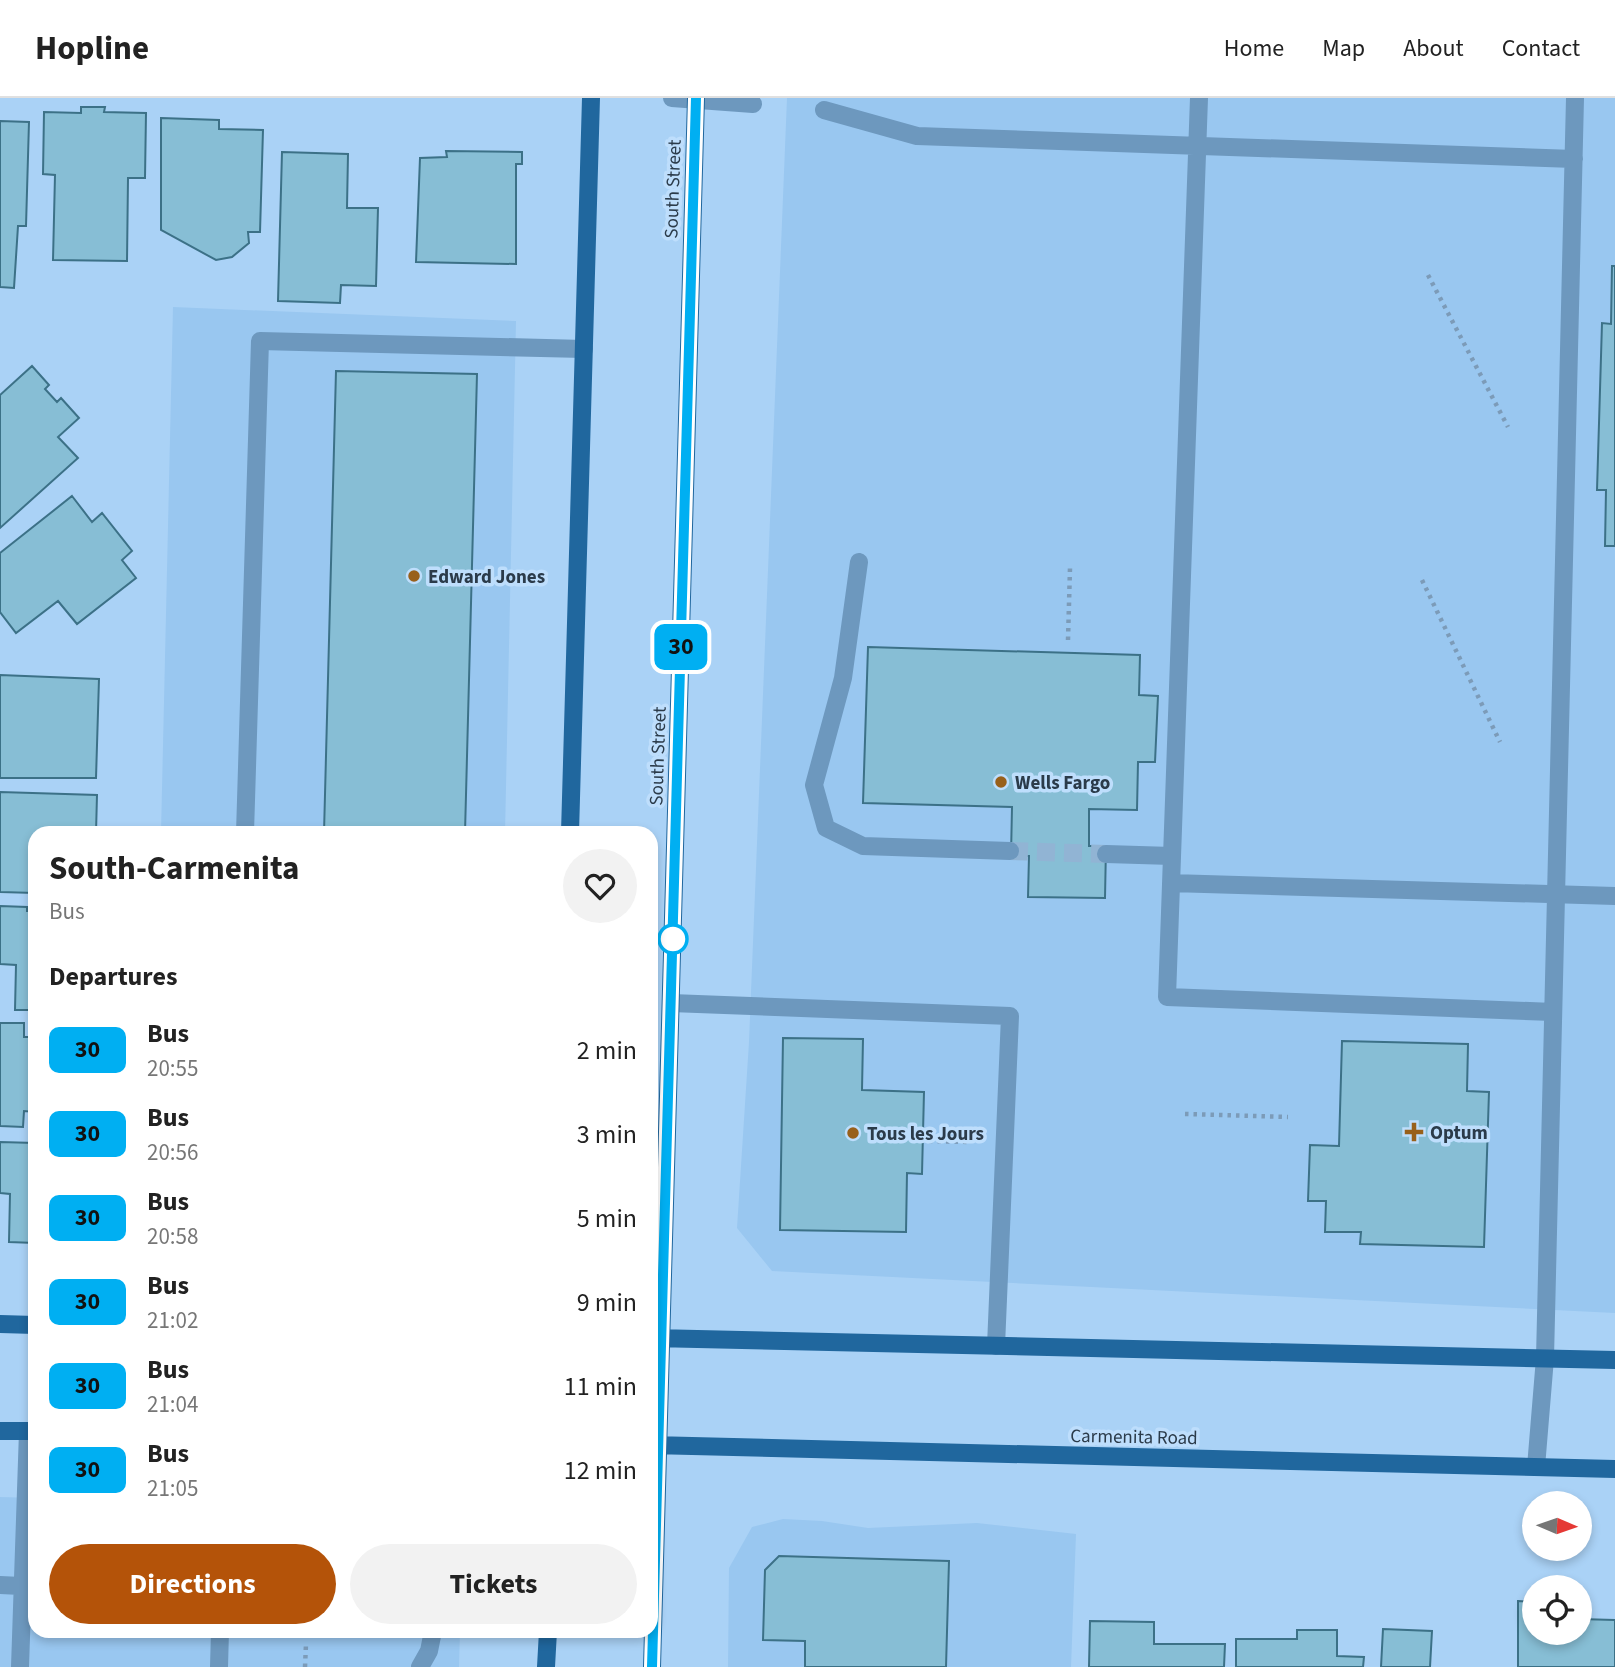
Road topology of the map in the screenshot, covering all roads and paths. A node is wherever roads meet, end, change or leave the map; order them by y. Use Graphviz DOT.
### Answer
graph roads {
  1 [pos="591,98"];
  2 [pos="673,98"];
  3 [pos="1199,98"];
  4 [pos="1575,98"];
  5 [pos="696,99"];
  6 [pos="753,104"];
  7 [pos="824,110"];
  8 [pos="1197,146"];
  9 [pos="1574,159"];
  10 [pos="1428,275"];
  11 [pos="584,349"];
  12 [pos="1508,427"];
  13 [pos="859,562"];
  14 [pos="1070,569"];
  15 [pos="1422,580"];
  16 [pos="1068,640"];
  17 [pos="1500,742"];
  18 [pos="246,826"];
  19 [pos="570,826"];
  20 [pos="1010,851"];
  21 [pos="1106,854"];
  22 [pos="1172,856"];
  23 [pos="1171,883"];
  24 [pos="1556,895"];
  25 [pos="1615,896"];
  26 [pos="671,1003"];
  27 [pos="1553,1012"];
  28 [pos="1185,1114"];
  29 [pos="1288,1117"];
  30 [pos="658,1314"];
  31 [pos="0,1324"];
  32 [pos="28,1325"];
  33 [pos="658,1338"];
  34 [pos="996,1346"];
  35 [pos="1545,1358"];
  36 [pos="1615,1360"];
  37 [pos="0,1431"];
  38 [pos="28,1431"];
  39 [pos="658,1445"];
  40 [pos="1536,1467"];
  41 [pos="1615,1469"];
  42 [pos="28,1478"];
  43 [pos="0,1586"];
  44 [pos="21,1586"];
  45 [pos="220,1638"];
  46 [pos="432,1638"];
  47 [pos="548,1638"];
  48 [pos="652,1638"];
  49 [pos="306,1644"];
  50 [pos="20,1667"];
  51 [pos="219,1667"];
  52 [pos="305,1667"];
  53 [pos="420,1667"];
  54 [pos="547,1667"];
  55 [pos="652,1667"];
  1 -- 11 [label="main road"];
  2 -- 5 [label="lane"];
  3 -- 8 [label="lane"];
  4 -- 9 [label="lane"];
  5 -- 6 [label="lane"];
  5 -- 26 [label="main road, South Street"];
  7 -- 8 [label="lane"];
  8 -- 9 [label="lane"];
  8 -- 22 [label="lane"];
  9 -- 24 [label="lane"];
  10 -- 12 [label="path"];
  11 -- 18 [label="lane"];
  11 -- 19 [label="main road"];
  13 -- 20 [label="lane"];
  14 -- 16 [label="path"];
  15 -- 17 [label="path"];
  21 -- 22 [label="lane"];
  22 -- 23 [label="lane"];
  23 -- 24 [label="lane"];
  23 -- 27 [label="lane"];
  24 -- 25 [label="lane"];
  24 -- 27 [label="lane"];
  26 -- 30 [label="main road, South Street"];
  26 -- 34 [label="lane"];
  27 -- 35 [label="lane"];
  28 -- 29 [label="path"];
  31 -- 32 [label="main road"];
  33 -- 34 [label="main road"];
  34 -- 35 [label="main road"];
  35 -- 36 [label="main road"];
  35 -- 40 [label="lane"];
  37 -- 38 [label="main road"];
  39 -- 40 [label="main road, Carmenita Road"];
  40 -- 41 [label="main road, Carmenita Road"];
  42 -- 44 [label="lane"];
  43 -- 44 [label="lane"];
  44 -- 50 [label="lane"];
  45 -- 51 [label="lane"];
  46 -- 53 [label="lane"];
  47 -- 54 [label="main road"];
  48 -- 55 [label="main road, South Street"];
  49 -- 52 [label="path"];
}
